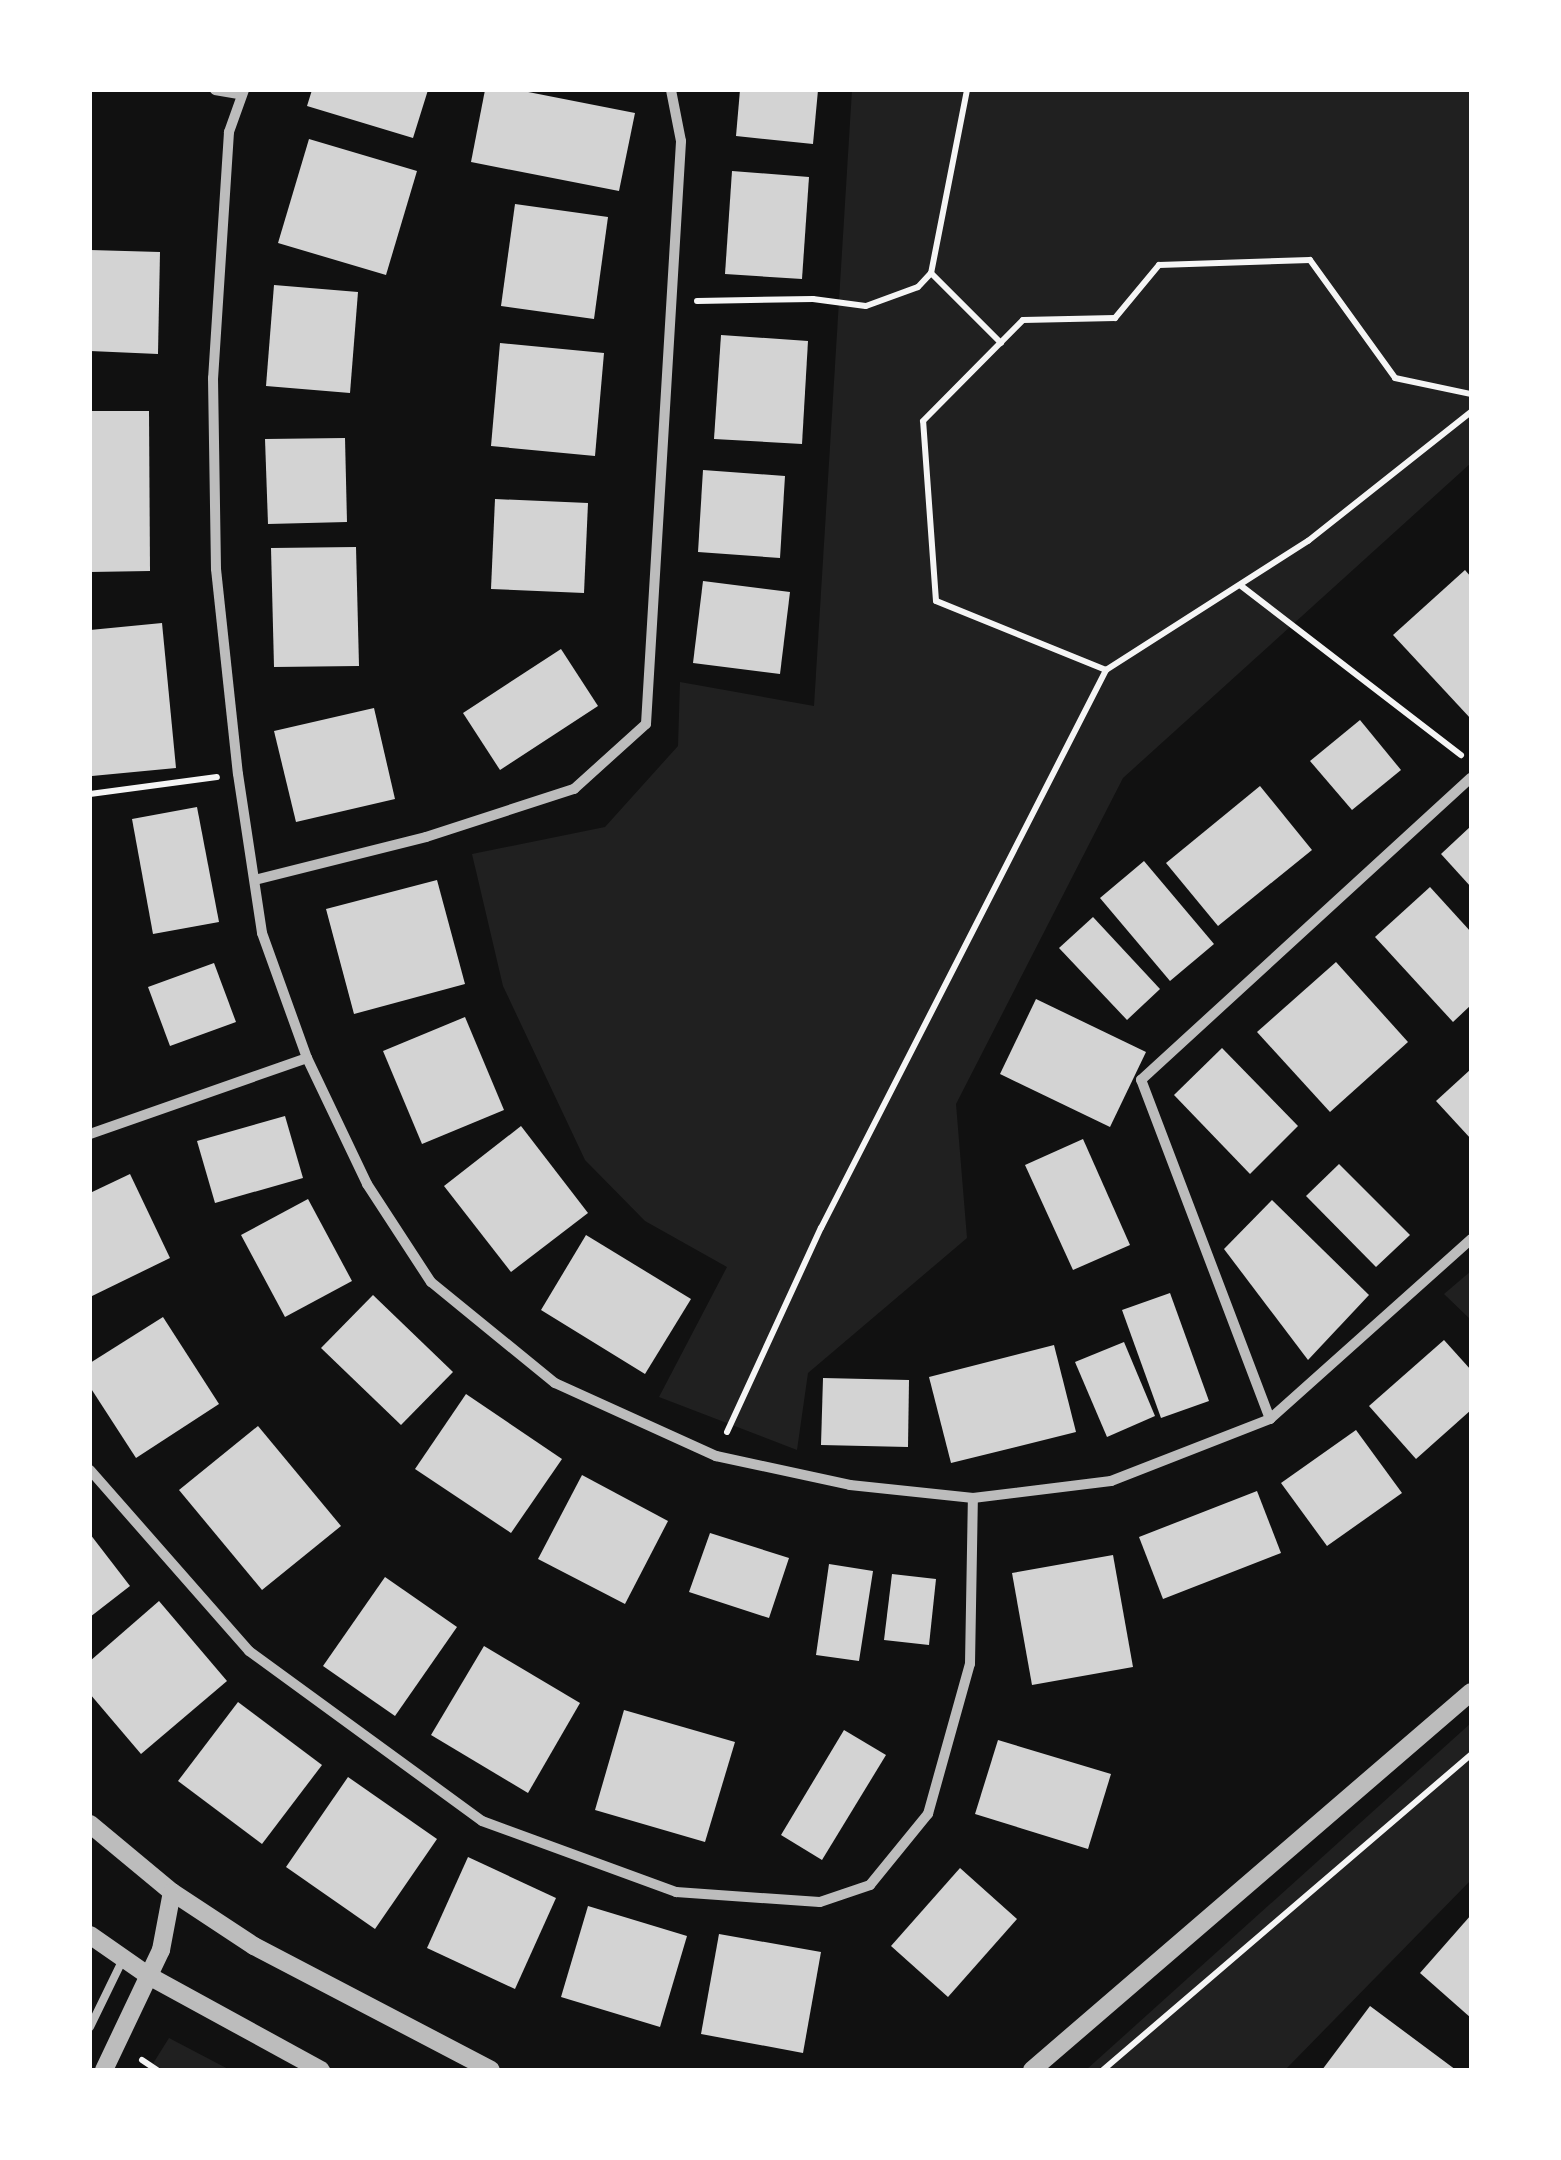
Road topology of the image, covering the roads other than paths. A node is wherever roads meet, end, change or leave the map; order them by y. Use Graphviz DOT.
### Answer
graph roads {
  1 [pos="215,90"];
  2 [pos="670,90"];
  3 [pos="243,92"];
  4 [pos="1471,778"];
  5 [pos="255,880"];
  6 [pos="306,1058"];
  7 [pos="90,1134"];
  8 [pos="1471,1239"];
  9 [pos="1270,1418"];
  10 [pos="90,1470"];
  11 [pos="973,1498"];
  12 [pos="1471,1692"];
  13 [pos="90,1824"];
  14 [pos="172,1892"];
  15 [pos="90,1935"];
  16 [pos="123,1959"];
  17 [pos="149,1976"];
  18 [pos="90,2027"];
  19 [pos="104,2070"];
  20 [pos="321,2070"];
  21 [pos="491,2070"];
  22 [pos="1032,2070"];
  1 -- 3 [label="street"];
  2 -- 5 [label="street"];
  3 -- 5 [label="street"];
  4 -- 9 [label="street"];
  5 -- 6 [label="street"];
  6 -- 7 [label="street"];
  6 -- 11 [label="street"];
  8 -- 9 [label="street"];
  9 -- 11 [label="street"];
  10 -- 11 [label="street"];
  12 -- 22 [label="street"];
  13 -- 14 [label="street"];
  14 -- 17 [label="street"];
  14 -- 21 [label="street"];
  15 -- 16 [label="street"];
  16 -- 17 [label="street"];
  16 -- 18 [label="lane"];
  17 -- 19 [label="street"];
  17 -- 20 [label="street"];
}
